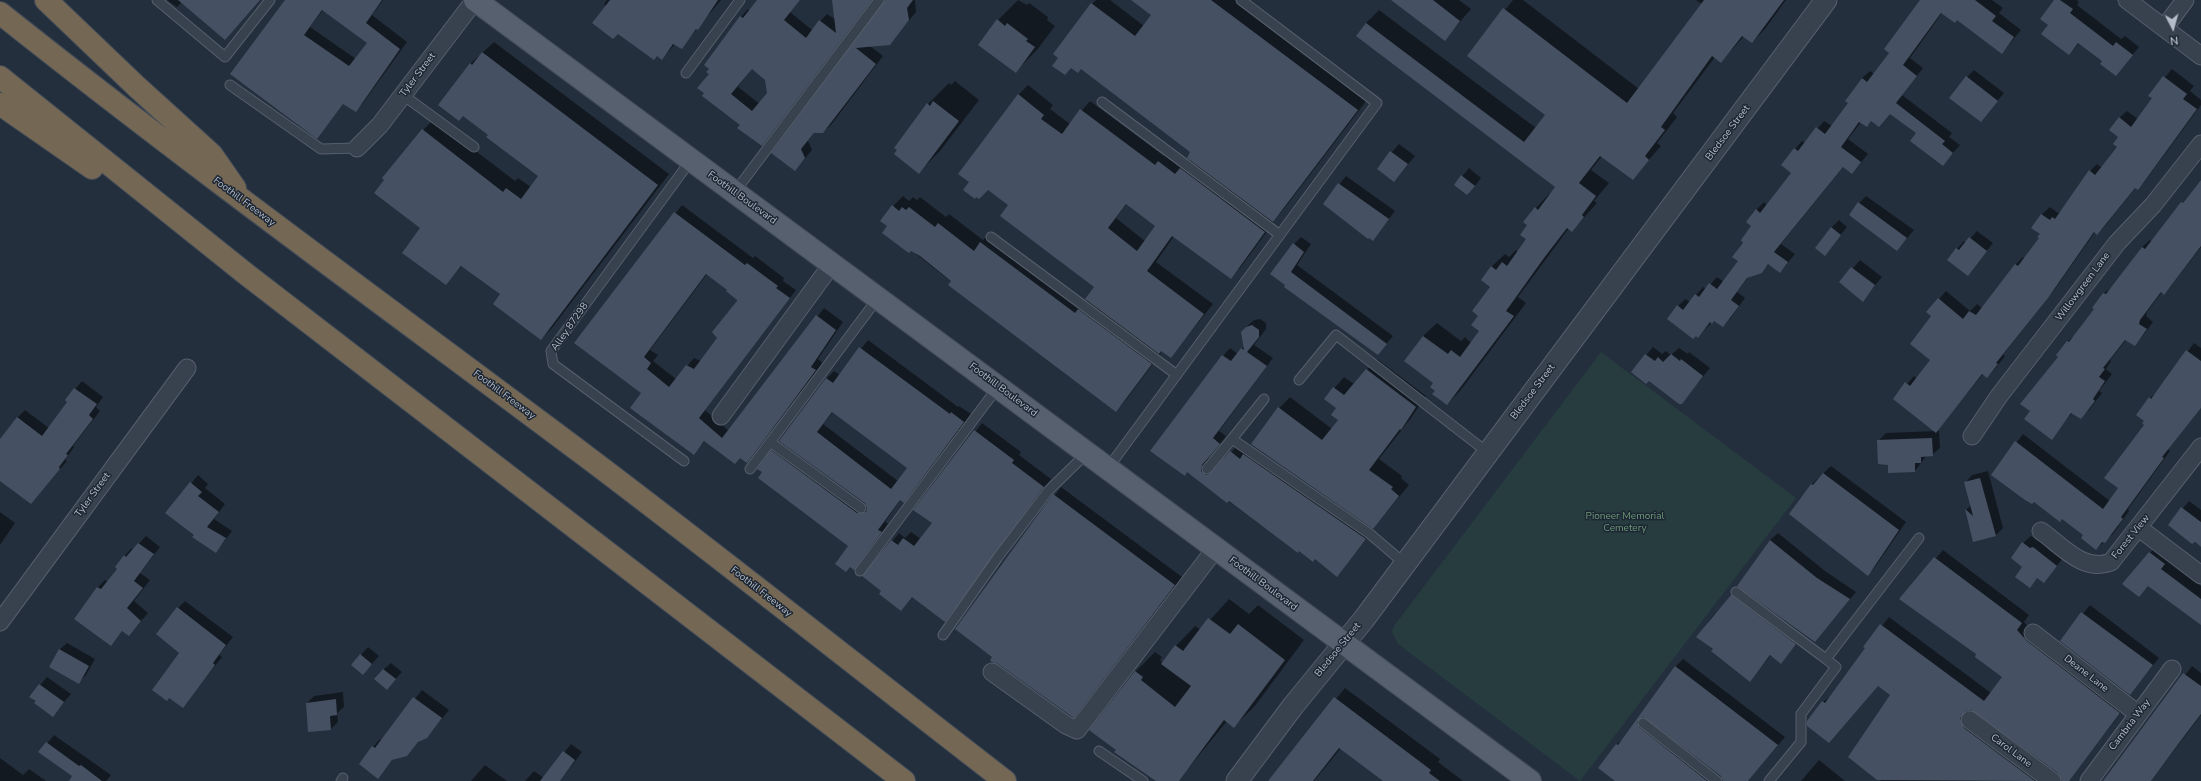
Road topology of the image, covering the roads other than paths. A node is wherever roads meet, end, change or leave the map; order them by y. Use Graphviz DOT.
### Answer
graph roads {
  1 [pos="46,0"];
  2 [pos="157,0"];
  3 [pos="270,0"];
  4 [pos="475,0"];
  5 [pos="740,0"];
  6 [pos="879,0"];
  7 [pos="1241,0"];
  8 [pos="1826,0"];
  9 [pos="2128,0"];
  10 [pos="2185,0"];
  11 [pos="0,13"];
  12 [pos="2164,28"];
  13 [pos="2201,56"];
  14 [pos="686,73"];
  15 [pos="0,78"];
  16 [pos="230,85"];
  17 [pos="402,95"];
  18 [pos="1102,102"];
  19 [pos="0,104"];
  20 [pos="2201,144"];
  21 [pos="474,147"];
  22 [pos="357,148"];
  23 [pos="691,160"];
  24 [pos="734,193"];
  25 [pos="246,204"];
  26 [pos="1280,234"];
  27 [pos="991,237"];
  28 [pos="832,264"];
  29 [pos="246,274"];
  30 [pos="878,298"];
  31 [pos="187,368"];
  32 [pos="1177,375"];
  33 [pos="1299,380"];
  34 [pos="998,387"];
  35 [pos="1264,399"];
  36 [pos="722,416"];
  37 [pos="1972,436"];
  38 [pos="1232,439"];
  39 [pos="770,442"];
  40 [pos="2201,447"];
  41 [pos="1487,452"];
  42 [pos="1087,453"];
  43 [pos="684,461"];
  44 [pos="1108,468"];
  45 [pos="750,469"];
  46 [pos="1207,469"];
  47 [pos="861,508"];
  48 [pos="2139,528"];
  49 [pos="2041,531"];
  50 [pos="1919,538"];
  51 [pos="1216,548"];
  52 [pos="1404,563"];
  53 [pos="860,571"];
  54 [pos="2201,575"];
  55 [pos="1736,592"];
  56 [pos="0,622"];
  57 [pos="2033,633"];
  58 [pos="943,635"];
  59 [pos="1344,645"];
  60 [pos="1826,658"];
  61 [pos="2172,669"];
  62 [pos="992,672"];
  63 [pos="2138,714"];
  64 [pos="1970,720"];
  65 [pos="1643,723"];
  66 [pos="1099,751"];
  67 [pos="904,781"];
  68 [pos="1005,781"];
  69 [pos="1143,781"];
  70 [pos="1237,781"];
  71 [pos="1530,781"];
  72 [pos="1717,781"];
  73 [pos="1769,781"];
  74 [pos="2052,781"];
  75 [pos="2089,781"];
  1 -- 25 [label="highway"];
  2 -- 3 [label="lane"];
  4 -- 17 [label="street, Tyler Street"];
  4 -- 23 [label="main road, Foothill Boulevard"];
  5 -- 14 [label="lane"];
  6 -- 24 [label="lane"];
  7 -- 26 [label="lane"];
  8 -- 41 [label="street, Bledsoe Street"];
  9 -- 12 [label="street"];
  10 -- 12 [label="street"];
  11 -- 25 [label="highway, Foothill Freeway"];
  12 -- 13 [label="street"];
  15 -- 29 [label="highway"];
  16 -- 22 [label="lane"];
  17 -- 21 [label="lane"];
  17 -- 22 [label="street, Tyler Street"];
  18 -- 26 [label="lane"];
  19 -- 29 [label="highway"];
  20 -- 37 [label="street, Willowgreen Lane"];
  23 -- 24 [label="main road, Foothill Boulevard"];
  23 -- 43 [label="lane, Alley 87298"];
  24 -- 28 [label="main road, Foothill Boulevard"];
  25 -- 68 [label="highway, Foothill Freeway"];
  26 -- 32 [label="lane"];
  27 -- 32 [label="lane"];
  28 -- 30 [label="main road, Foothill Boulevard"];
  28 -- 36 [label="street"];
  29 -- 67 [label="highway"];
  30 -- 34 [label="main road, Foothill Boulevard"];
  30 -- 39 [label="lane"];
  31 -- 56 [label="street, Tyler Street"];
  32 -- 44 [label="lane"];
  33 -- 41 [label="lane"];
  34 -- 42 [label="main road, Foothill Boulevard"];
  34 -- 53 [label="lane"];
  35 -- 38 [label="lane"];
  38 -- 46 [label="lane"];
  38 -- 52 [label="lane"];
  39 -- 45 [label="lane"];
  39 -- 47 [label="lane"];
  40 -- 48 [label="street, Forest View"];
  41 -- 52 [label="street, Bledsoe Street"];
  42 -- 44 [label="main road, Foothill Boulevard"];
  42 -- 58 [label="lane"];
  44 -- 51 [label="main road, Foothill Boulevard"];
  48 -- 49 [label="street, Forest View"];
  48 -- 54 [label="street"];
  50 -- 60 [label="lane"];
  51 -- 59 [label="main road, Foothill Boulevard"];
  51 -- 62 [label="street"];
  52 -- 59 [label="street, Bledsoe Street"];
  55 -- 60 [label="lane"];
  57 -- 63 [label="street, Deane Lane"];
  59 -- 70 [label="street, Bledsoe Street"];
  59 -- 71 [label="main road, Foothill Boulevard"];
  60 -- 73 [label="lane"];
  61 -- 63 [label="street, Cambria Way"];
  63 -- 75 [label="street, Cambria Way"];
  64 -- 74 [label="street, Carol Lane"];
  65 -- 72 [label="lane"];
  66 -- 69 [label="lane"];
}
